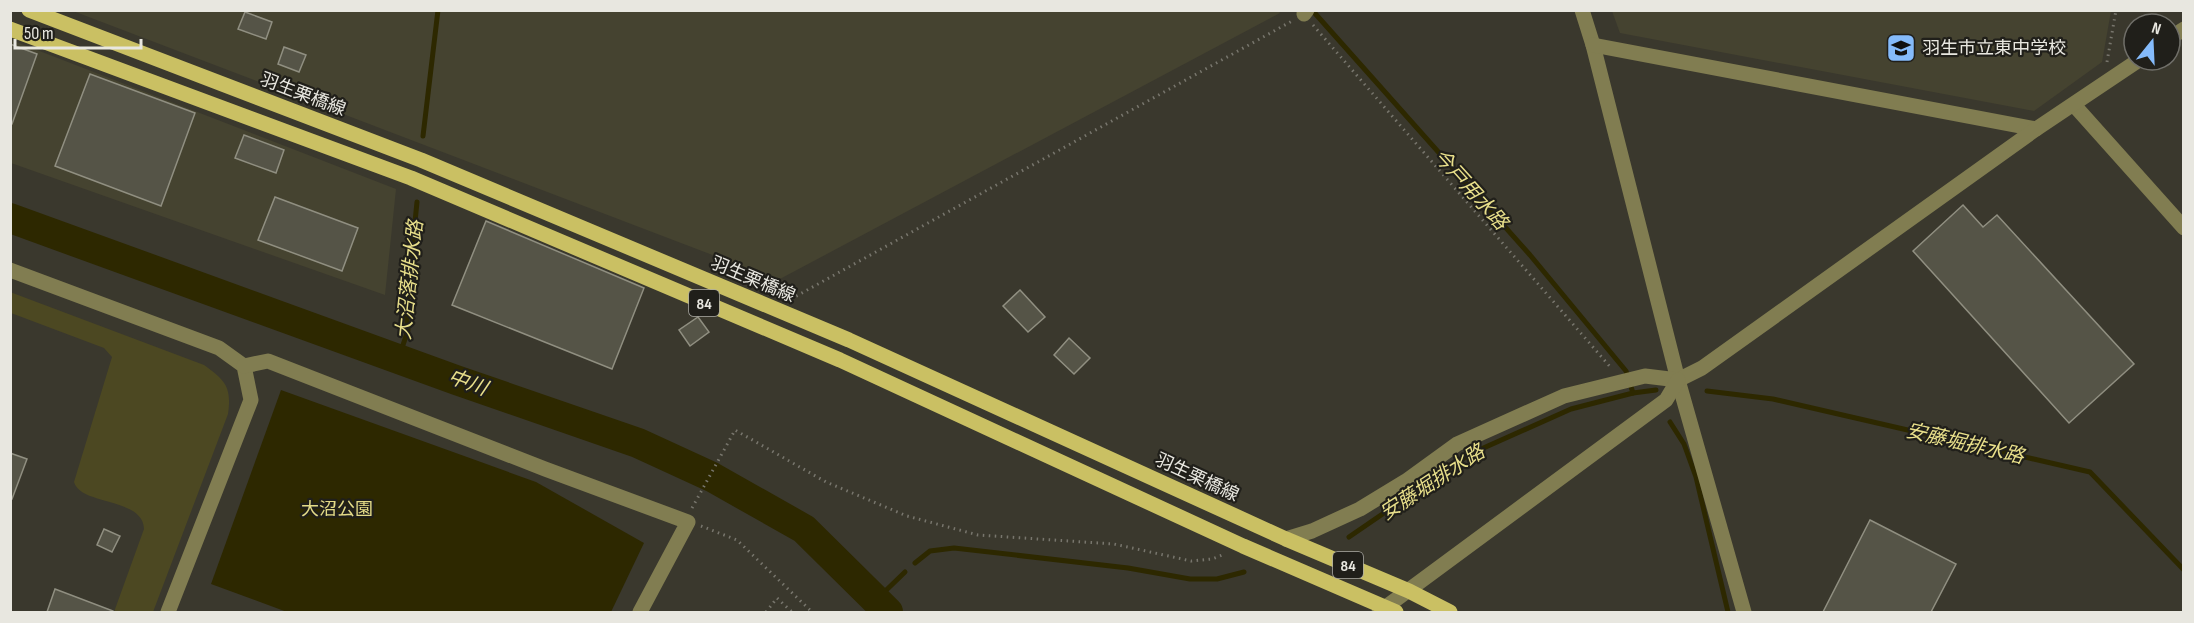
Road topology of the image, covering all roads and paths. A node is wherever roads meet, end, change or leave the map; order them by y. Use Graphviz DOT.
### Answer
graph roads {
  1 [pos="28,10"];
  2 [pos="1581,10"];
  3 [pos="2116,10"];
  4 [pos="1305,12"];
  5 [pos="10,28"];
  6 [pos="1593,45"];
  7 [pos="2122,72"];
  8 [pos="2103,85"];
  9 [pos="2074,105"];
  10 [pos="2036,129"];
  11 [pos="2184,228"];
  12 [pos="10,270"];
  13 [pos="774,309"];
  14 [pos="244,366"];
  15 [pos="1678,380"];
  16 [pos="1619,381"];
  17 [pos="688,522"];
  18 [pos="1286,539"];
  19 [pos="1243,546"];
  20 [pos="1409,591"];
  21 [pos="1387,611"];
  22 [pos="168,612"];
  23 [pos="640,612"];
  24 [pos="766,612"];
  25 [pos="792,612"];
  26 [pos="812,612"];
  27 [pos="1450,612"];
  28 [pos="1744,612"];
  1 -- 13 [label="main road, 羽生栗橋線 / 84"];
  2 -- 6 [label="street"];
  3 -- 8 [label="path"];
  4 -- 13 [label="path"];
  4 -- 16 [label="path"];
  5 -- 19 [label="main road, 84"];
  6 -- 10 [label="street"];
  6 -- 15 [label="street"];
  7 -- 8 [label="street"];
  8 -- 9 [label="street"];
  9 -- 10 [label="street"];
  9 -- 11 [label="street"];
  10 -- 15 [label="street"];
  12 -- 14 [label="street"];
  13 -- 18 [label="main road, 羽生栗橋線 / 84"];
  14 -- 17 [label="street"];
  14 -- 22 [label="street"];
  15 -- 16 [label="street"];
  15 -- 20 [label="street"];
  15 -- 28 [label="street"];
  16 -- 18 [label="street"];
  17 -- 19 [label="path"];
  17 -- 23 [label="street"];
  17 -- 26 [label="path"];
  18 -- 20 [label="main road, 羽生栗橋線 / 84"];
  19 -- 21 [label="main road, 84"];
  20 -- 21 [label="street"];
  20 -- 27 [label="main road, 羽生栗橋線 / 84"];
  24 -- 25 [label="path"];
}
